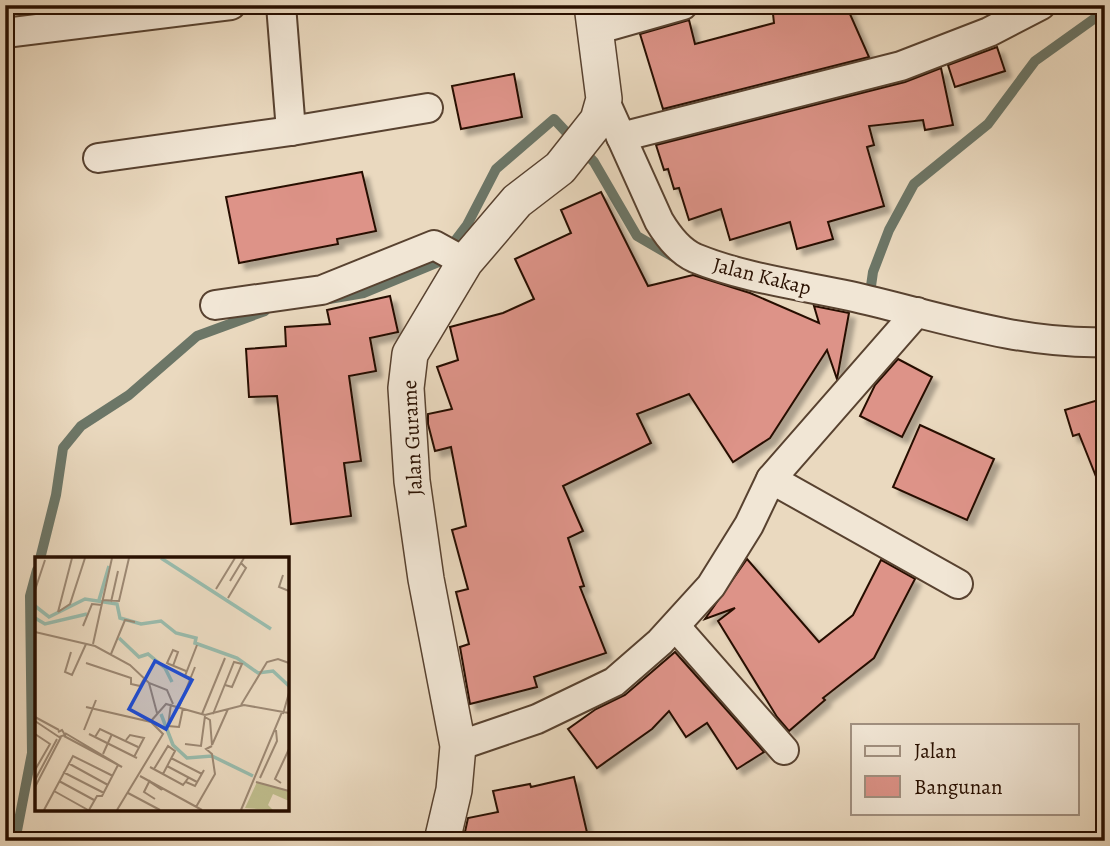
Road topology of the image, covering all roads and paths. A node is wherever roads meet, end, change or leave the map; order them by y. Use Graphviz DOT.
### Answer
graph roads {
  1 [pos="231,5"];
  2 [pos="281,5"];
  3 [pos="683,5"];
  4 [pos="1041,5"];
  5 [pos="594,18"];
  6 [pos="5,33"];
  7 [pos="604,99"];
  8 [pos="428,108"];
  9 [pos="291,131"];
  10 [pos="621,137"];
  11 [pos="98,158"];
  12 [pos="452,254"];
  13 [pos="215,305"];
  14 [pos="917,312"];
  15 [pos="1105,342"];
  16 [pos="771,479"];
  17 [pos="958,584"];
  18 [pos="676,627"];
  19 [pos="458,746"];
  20 [pos="784,750"];
  21 [pos="442,841"];
  1 -- 6 [label="street"];
  2 -- 9 [label="street"];
  3 -- 5 [label="street"];
  4 -- 10 [label="street"];
  5 -- 7 [label="street, Jalan Kakap"];
  7 -- 10 [label="street, Jalan Kakap"];
  7 -- 12 [label="street, Jalan Gurame"];
  8 -- 9 [label="street"];
  9 -- 11 [label="street"];
  10 -- 14 [label="street, Jalan Kakap"];
  12 -- 13 [label="street"];
  12 -- 19 [label="street, Jalan Gurame"];
  14 -- 15 [label="street, Jalan Kakap"];
  14 -- 16 [label="street"];
  16 -- 17 [label="street"];
  16 -- 18 [label="street"];
  18 -- 19 [label="street"];
  18 -- 20 [label="street"];
  19 -- 21 [label="street, Jalan Gurame"];
}
